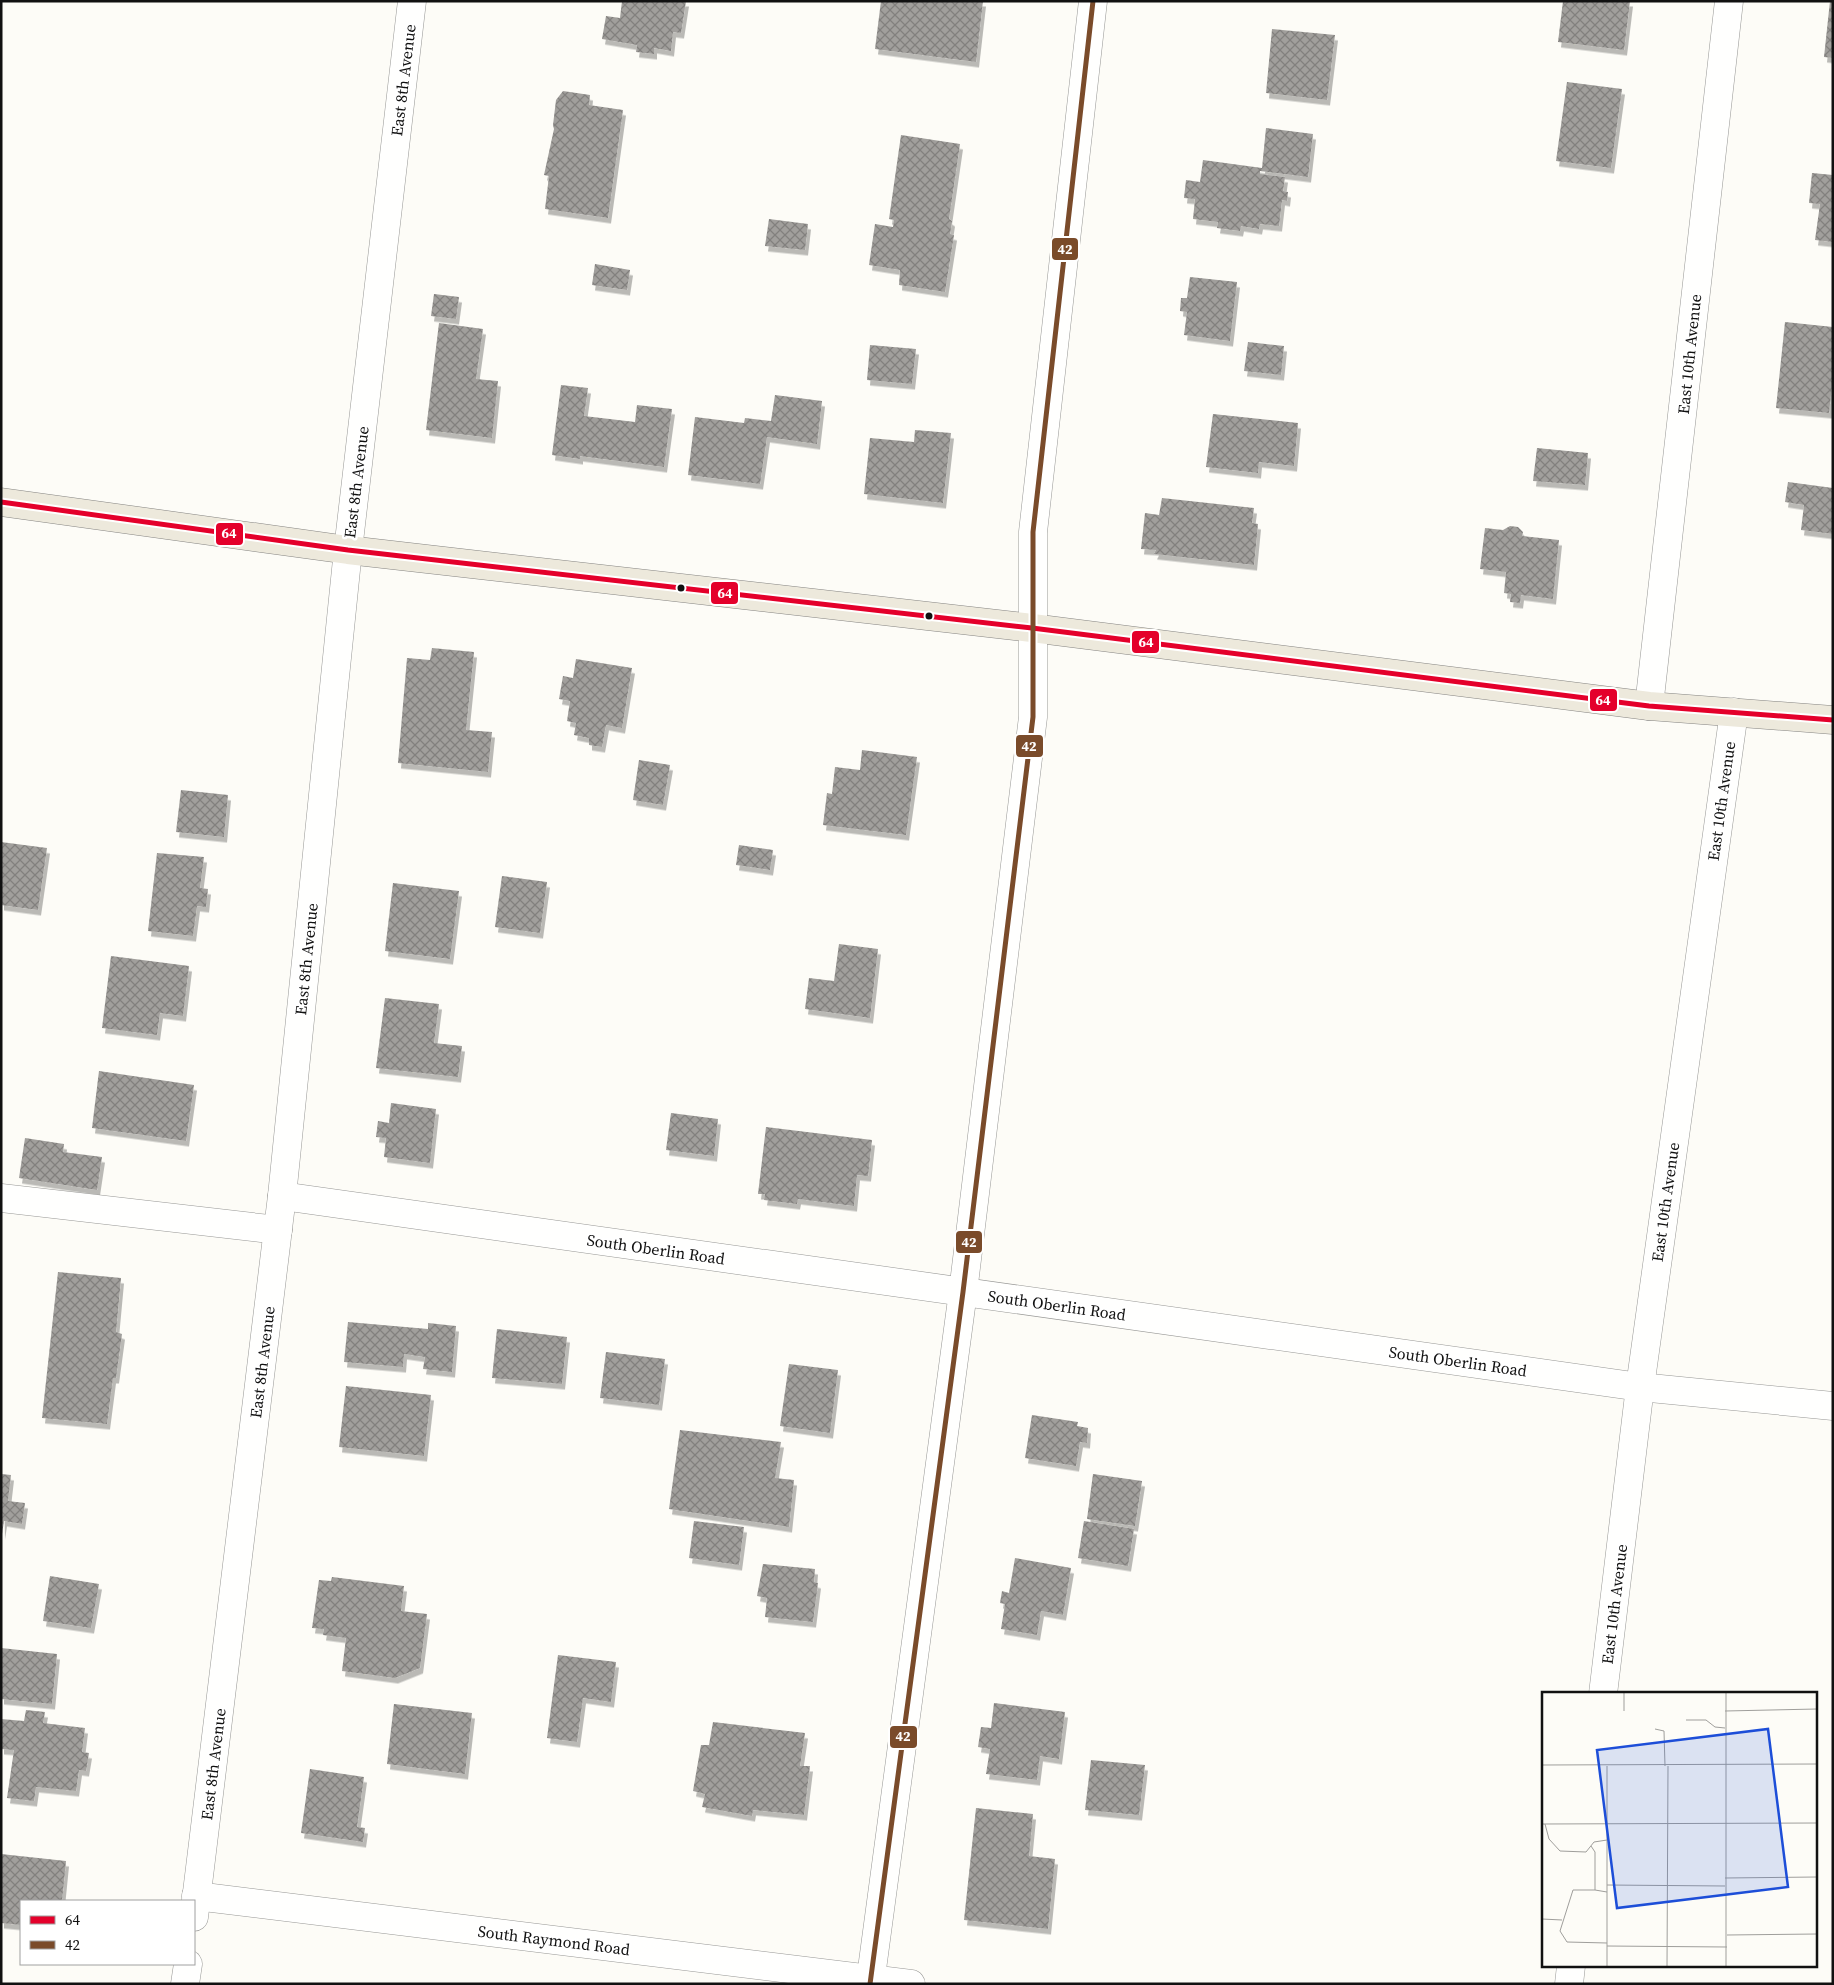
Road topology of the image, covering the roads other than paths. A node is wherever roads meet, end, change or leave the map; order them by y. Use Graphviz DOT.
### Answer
graph roads {
  1 [pos="412,1"];
  2 [pos="1093,1"];
  3 [pos="1729,1"];
  4 [pos="1,502"];
  5 [pos="348,550"];
  6 [pos="1032,628"];
  7 [pos="1649,706"];
  8 [pos="1734,712"];
  9 [pos="1833,720"];
  10 [pos="282,1196"];
  11 [pos="1,1198"];
  12 [pos="278,1230"];
  13 [pos="963,1292"];
  14 [pos="1640,1387"];
  15 [pos="1833,1406"];
  16 [pos="1603,1692"];
  17 [pos="195,1906"];
  18 [pos="188,1965"];
  19 [pos="1571,1968"];
  20 [pos="870,1981"];
  21 [pos="185,1984"];
  22 [pos="911,1984"];
  23 [pos="1569,1984"];
  1 -- 5 [label="street, East 8th Avenue"];
  2 -- 6 [label="street"];
  3 -- 7 [label="street, East 10th Avenue"];
  4 -- 5 [label="main road"];
  5 -- 6 [label="main road"];
  5 -- 10 [label="street, East 8th Avenue"];
  6 -- 7 [label="main road"];
  6 -- 13 [label="street"];
  7 -- 8 [label="main road"];
  8 -- 9 [label="main road"];
  8 -- 14 [label="street, East 10th Avenue"];
  10 -- 12 [label="street, East 8th Avenue"];
  10 -- 13 [label="street, South Oberlin Road"];
  11 -- 12 [label="street"];
  12 -- 17 [label="street, East 8th Avenue"];
  13 -- 14 [label="street, South Oberlin Road"];
  13 -- 20 [label="street"];
  14 -- 15 [label="street, South Oberlin Road"];
  14 -- 16 [label="street, East 10th Avenue"];
  17 -- 20 [label="street, South Raymond Road"];
  18 -- 21 [label="street"];
  19 -- 23 [label="street"];
  20 -- 22 [label="street, South Raymond Road"];
}
